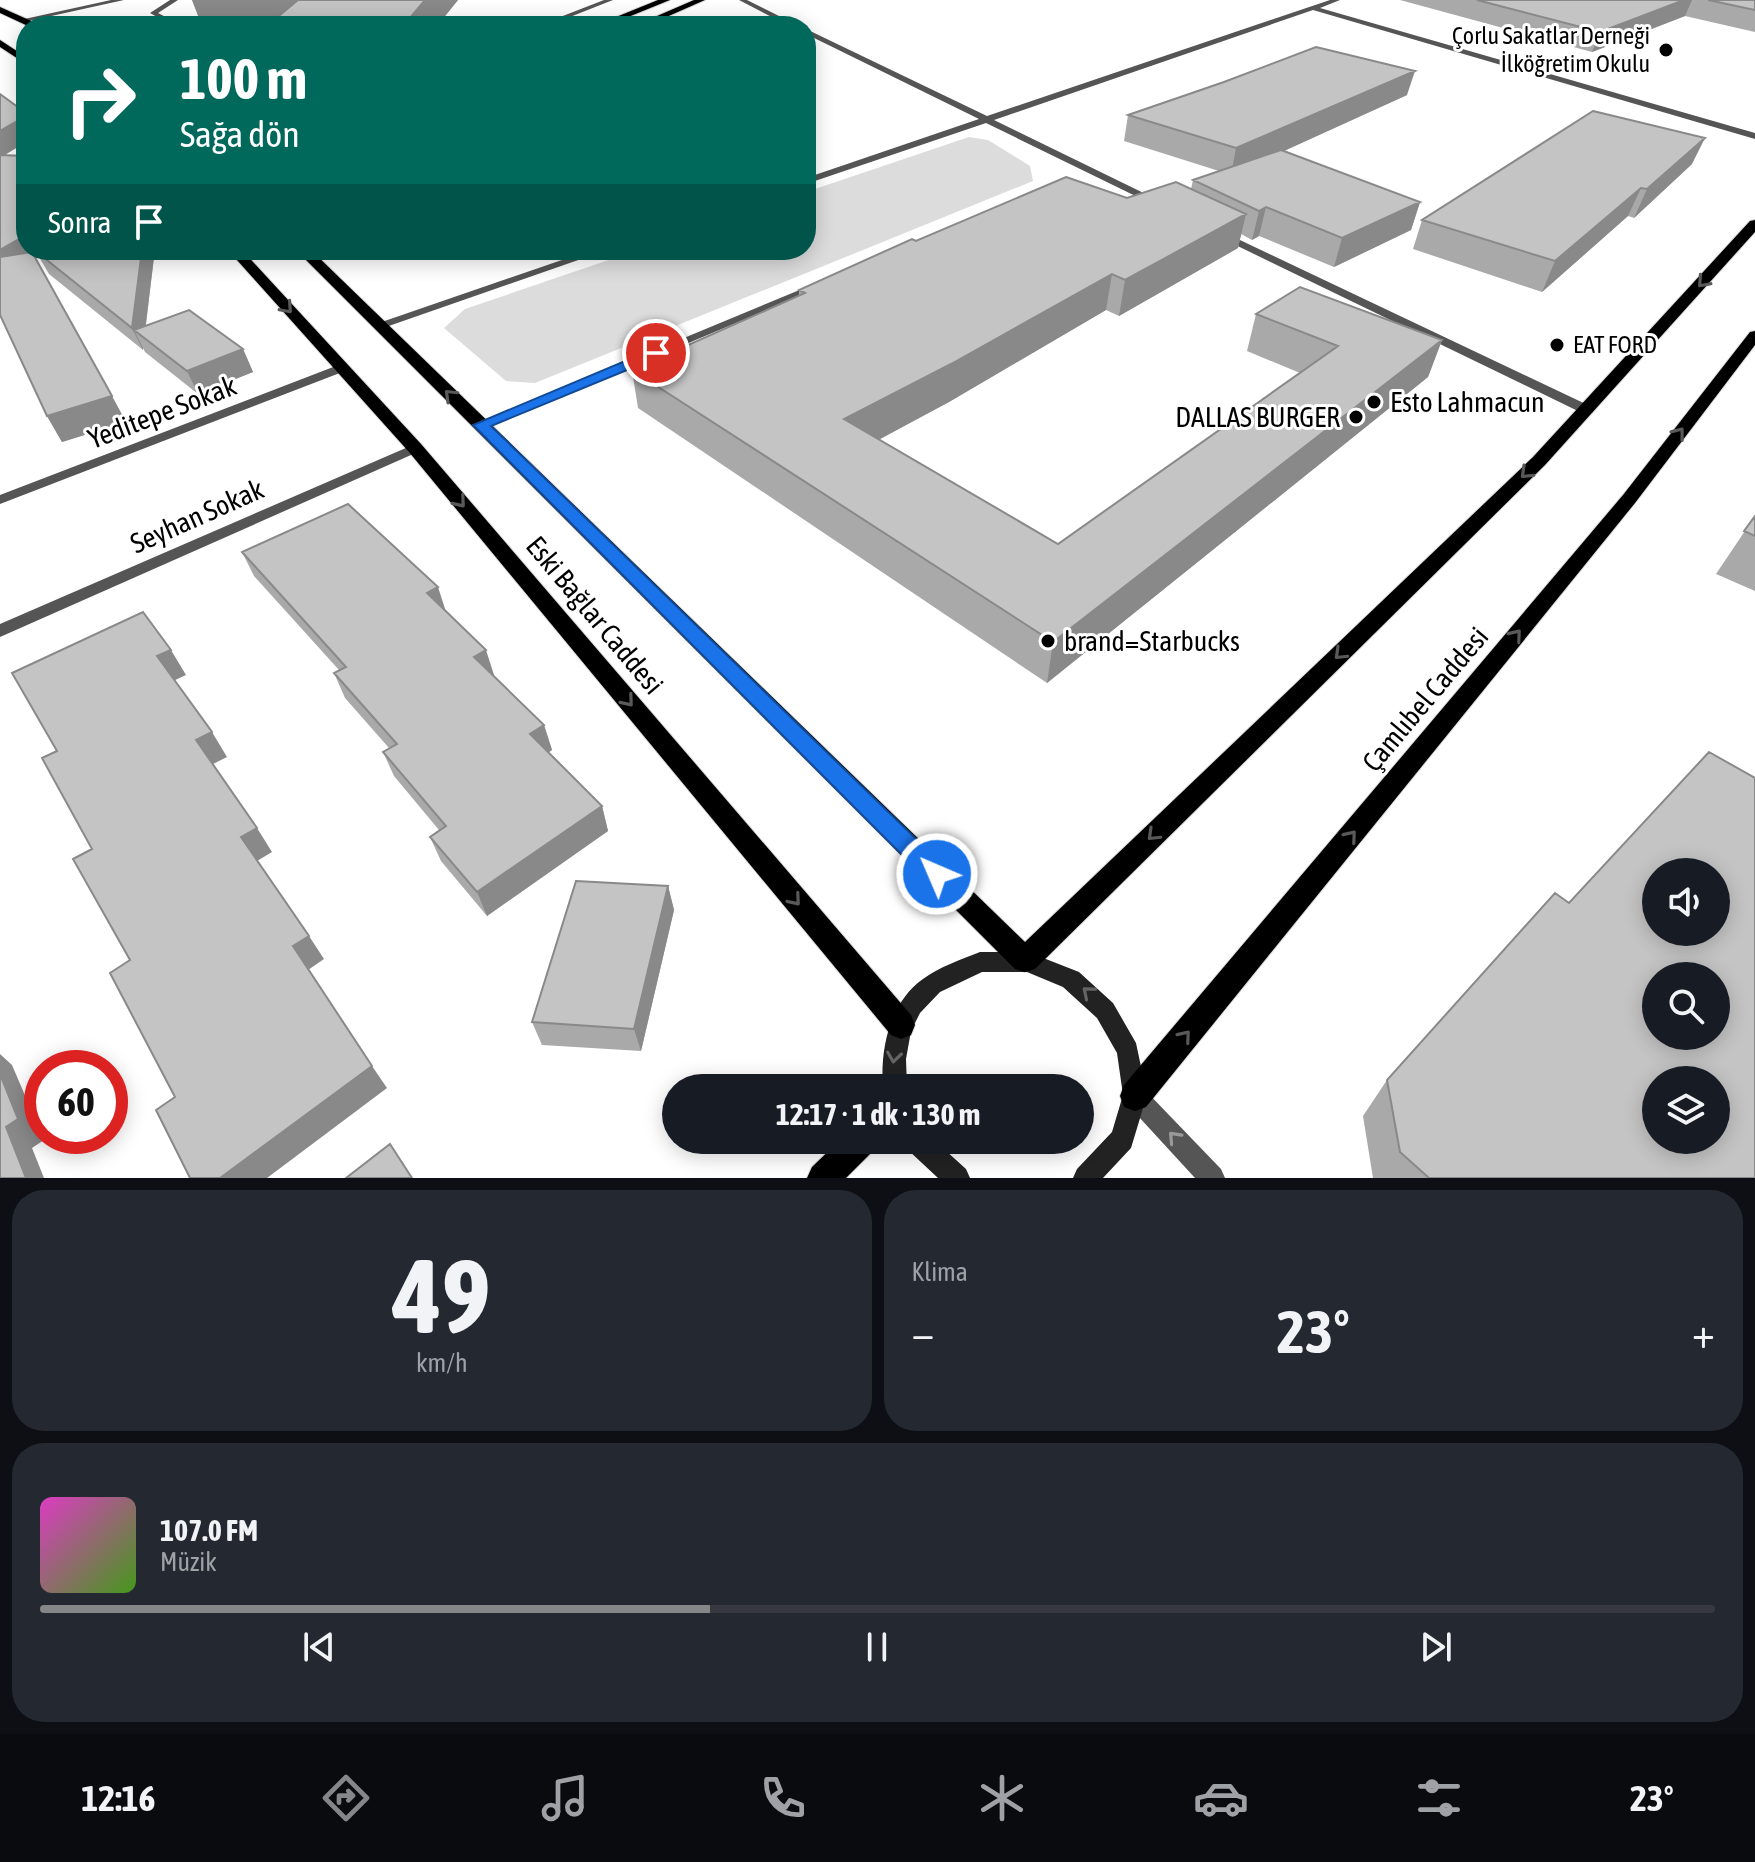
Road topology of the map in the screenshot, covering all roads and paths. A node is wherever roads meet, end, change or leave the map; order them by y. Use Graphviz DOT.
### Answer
graph roads {
  1 [pos="121,0"];
  2 [pos="175,0"];
  3 [pos="610,0"];
  4 [pos="666,0"];
  5 [pos="701,0"];
  6 [pos="742,0"];
  7 [pos="1337,0"];
  8 [pos="1316,9"];
  9 [pos="43,16"];
  10 [pos="159,16"];
  11 [pos="568,16"];
  12 [pos="624,16"];
  13 [pos="662,16"];
  14 [pos="775,16"];
  15 [pos="816,36"];
  16 [pos="987,120"];
  17 [pos="1755,136"];
  18 [pos="1094,172"];
  19 [pos="816,178"];
  20 [pos="1079,178"];
  21 [pos="1164,206"];
  22 [pos="1755,224"];
  23 [pos="1206,227"];
  24 [pos="244,260"];
  25 [pos="313,260"];
  26 [pos="572,260"];
  27 [pos="831,281"];
  28 [pos="379,325"];
  29 [pos="1755,335"];
  30 [pos="341,368"];
  31 [pos="1587,410"];
  32 [pos="481,425"];
  33 [pos="415,448"];
  34 [pos="0,500"];
  35 [pos="0,631"];
  36 [pos="1025,960"];
  37 [pos="901,1025"];
  38 [pos="893,1074"];
  39 [pos="1135,1096"];
  40 [pos="848,1154"];
  41 [pos="931,1154"];
  42 [pos="823,1178"];
  43 [pos="957,1178"];
  44 [pos="1086,1178"];
  45 [pos="1212,1178"];
  1 -- 9 [label="street"];
  2 -- 10 [label="street"];
  3 -- 11 [label="street"];
  4 -- 12 [label="main road"];
  5 -- 13 [label="main road"];
  6 -- 14 [label="street"];
  7 -- 8 [label="street"];
  8 -- 16 [label="street"];
  8 -- 17 [label="street"];
  15 -- 16 [label="street"];
  16 -- 18 [label="street"];
  16 -- 19 [label="street"];
  18 -- 20 [label="street"];
  18 -- 21 [label="street"];
  22 -- 31 [label="main road, one-way"];
  23 -- 31 [label="street"];
  24 -- 30 [label="main road, Eski Bağlar Caddesi, one-way"];
  25 -- 28 [label="main road, Eski Bağlar Caddesi"];
  26 -- 28 [label="street"];
  27 -- 32 [label="street"];
  32 -- 28 [label="main road, Eski Bağlar Caddesi, one-way"];
  39 -- 29 [label="main road, Çamlıbel Caddesi, one-way"];
  30 -- 33 [label="main road, Eski Bağlar Caddesi"];
  30 -- 34 [label="street, Yeditepe Sokak"];
  31 -- 36 [label="main road, one-way"];
  32 -- 36 [label="main road, Eski Bağlar Caddesi"];
  33 -- 35 [label="street, Seyhan Sokak"];
  33 -- 37 [label="main road, Eski Bağlar Caddesi, one-way"];
  36 -- 37 [label="main road"];
  39 -- 36 [label="main road, one-way"];
  37 -- 38 [label="main road, one-way"];
  39 -- 44 [label="main road"];
  45 -- 39 [label="street, one-way"];
  40 -- 42 [label="main road"];
  41 -- 43 [label="main road"];
}
